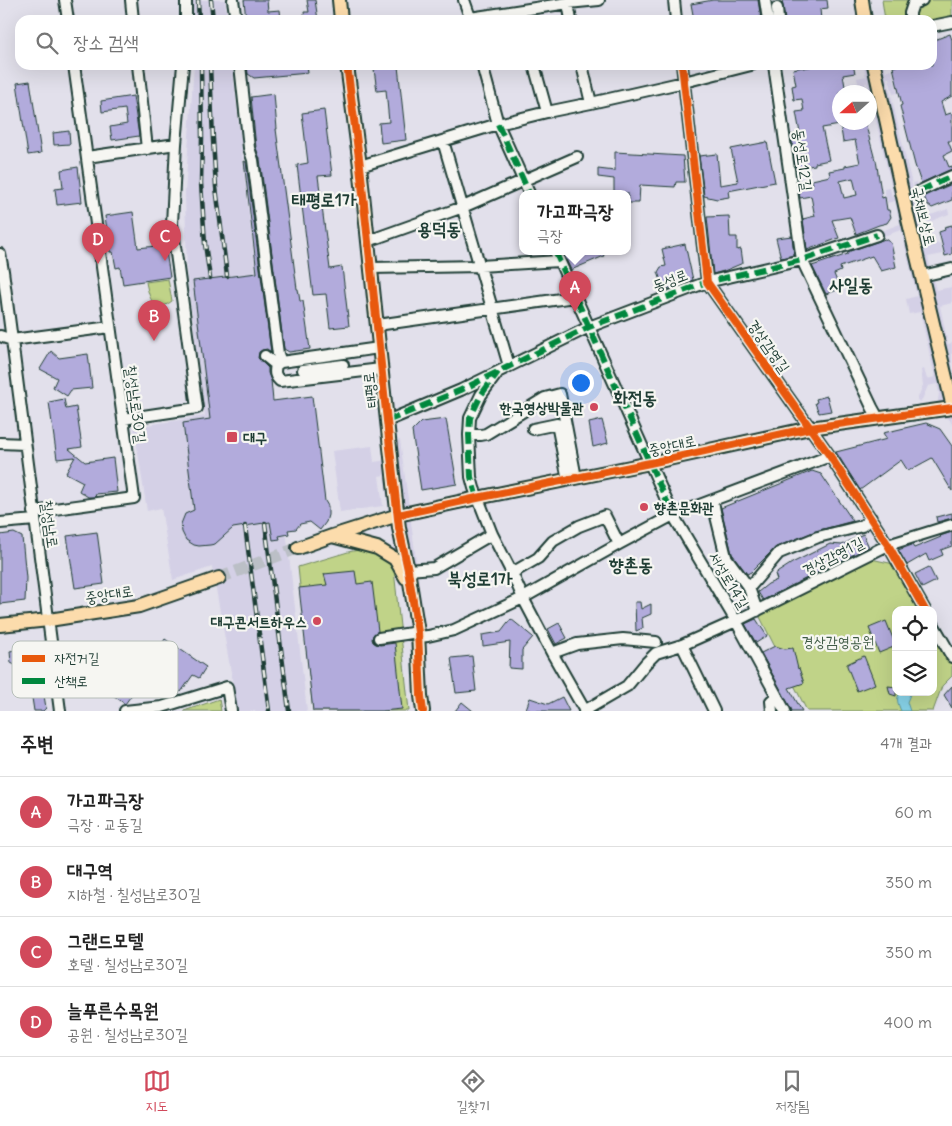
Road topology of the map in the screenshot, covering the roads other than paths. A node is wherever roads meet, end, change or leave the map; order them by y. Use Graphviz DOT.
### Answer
graph roads {
  1 [pos="65,0"];
  2 [pos="131,0"];
  3 [pos="186,0"];
  4 [pos="233,0"];
  5 [pos="339,0"];
  6 [pos="464,0"];
  7 [pos="599,0"];
  8 [pos="674,0"];
  9 [pos="765,0"];
  10 [pos="862,0"];
  11 [pos="922,0"];
  12 [pos="568,4"];
  13 [pos="777,8"];
  14 [pos="67,15"];
  15 [pos="132,15"];
  16 [pos="186,15"];
  17 [pos="235,15"];
  18 [pos="340,15"];
  19 [pos="469,15"];
  20 [pos="521,15"];
  21 [pos="571,15"];
  22 [pos="676,15"];
  23 [pos="767,15"];
  24 [pos="778,15"];
  25 [pos="864,15"];
  26 [pos="910,15"];
  27 [pos="952,22"];
  28 [pos="937,25"];
  29 [pos="75,70"];
  30 [pos="139,70"];
  31 [pos="183,70"];
  32 [pos="241,70"];
  33 [pos="348,70"];
  34 [pos="483,70"];
  35 [pos="535,70"];
  36 [pos="583,70"];
  37 [pos="683,70"];
  38 [pos="731,70"];
  39 [pos="775,70"];
  40 [pos="875,70"];
  41 [pos="684,82"];
  42 [pos="591,103"];
  43 [pos="546,112"];
  44 [pos="498,124"];
  45 [pos="443,141"];
  46 [pos="176,144"];
  47 [pos="147,148"];
  48 [pos="87,157"];
  49 [pos="577,157"];
  50 [pos="360,166"];
  51 [pos="952,176"];
  52 [pos="523,181"];
  53 [pos="528,190"];
  54 [pos="920,191"];
  55 [pos="463,206"];
  56 [pos="877,235"];
  57 [pos="368,241"];
  58 [pos="0,254"];
  59 [pos="556,255"];
  60 [pos="802,260"];
  61 [pos="559,261"];
  62 [pos="480,266"];
  63 [pos="370,268"];
  64 [pos="952,269"];
  65 [pos="922,276"];
  66 [pos="707,282"];
  67 [pos="576,298"];
  68 [pos="493,308"];
  69 [pos="377,325"];
  70 [pos="110,327"];
  71 [pos="589,327"];
  72 [pos="0,336"];
  73 [pos="12,340"];
  74 [pos="379,348"];
  75 [pos="265,356"];
  76 [pos="302,359"];
  77 [pos="278,363"];
  78 [pos="342,366"];
  79 [pos="509,366"];
  80 [pos="381,369"];
  81 [pos="498,371"];
  82 [pos="303,375"];
  83 [pos="952,403"];
  84 [pos="952,408"];
  85 [pos="878,418"];
  86 [pos="123,419"];
  87 [pos="387,421"];
  88 [pos="810,428"];
  89 [pos="533,429"];
  90 [pos="469,435"];
  91 [pos="0,443"];
  92 [pos="25,444"];
  93 [pos="830,456"];
  94 [pos="650,463"];
  95 [pos="572,479"];
  96 [pos="477,498"];
  97 [pos="714,500"];
  98 [pos="398,515"];
  99 [pos="34,516"];
  100 [pos="673,516"];
  101 [pos="871,518"];
  102 [pos="0,523"];
  103 [pos="952,525"];
  104 [pos="492,534"];
  105 [pos="332,536"];
  106 [pos="619,544"];
  107 [pos="888,545"];
  108 [pos="298,548"];
  109 [pos="408,570"];
  110 [pos="512,573"];
  111 [pos="219,578"];
  112 [pos="411,588"];
  113 [pos="749,588"];
  114 [pos="524,598"];
  115 [pos="923,606"];
  116 [pos="758,611"];
  117 [pos="49,620"];
  118 [pos="736,621"];
  119 [pos="0,625"];
  120 [pos="937,631"];
  121 [pos="418,635"];
  122 [pos="379,638"];
  123 [pos="52,641"];
  124 [pos="656,642"];
  125 [pos="682,645"];
  126 [pos="552,653"];
  127 [pos="952,656"];
  128 [pos="777,696"];
  129 [pos="58,698"];
  130 [pos="162,709"];
  131 [pos="60,711"];
  132 [pos="125,711"];
  133 [pos="230,711"];
  134 [pos="423,711"];
  135 [pos="584,711"];
  136 [pos="714,711"];
  137 [pos="772,711"];
  138 [pos="786,711"];
  1 -- 14 [label="street"];
  2 -- 15 [label="street"];
  3 -- 16 [label="street"];
  4 -- 17 [label="street"];
  5 -- 18 [label="main road"];
  6 -- 19 [label="street"];
  7 -- 12 [label="street"];
  8 -- 22 [label="street"];
  9 -- 23 [label="street"];
  10 -- 25 [label="main road"];
  11 -- 26 [label="street"];
  12 -- 20 [label="street"];
  12 -- 21 [label="street"];
  13 -- 24 [label="street"];
  27 -- 28 [label="street"];
  29 -- 48 [label="street, 칠성남로30길"];
  30 -- 47 [label="street"];
  31 -- 46 [label="street"];
  32 -- 77 [label="street"];
  33 -- 50 [label="main road, 태평로"];
  34 -- 44 [label="street"];
  35 -- 43 [label="street"];
  36 -- 42 [label="street"];
  37 -- 41 [label="street, 경상감영길"];
  38 -- 41 [label="street"];
  39 -- 60 [label="street, 동성로12길"];
  40 -- 65 [label="main road, 국채보상로"];
  41 -- 42 [label="street"];
  41 -- 66 [label="street, 경상감영길"];
  42 -- 43 [label="street"];
  43 -- 44 [label="street"];
  44 -- 45 [label="street"];
  44 -- 52 [label="street"];
  45 -- 50 [label="street"];
  45 -- 55 [label="street"];
  46 -- 47 [label="street"];
  46 -- 86 [label="street"];
  47 -- 48 [label="street"];
  48 -- 70 [label="street, 칠성남로30길"];
  49 -- 52 [label="street"];
  50 -- 57 [label="main road, 태평로"];
  51 -- 54 [label="street"];
  52 -- 53 [label="street"];
  52 -- 55 [label="street"];
  55 -- 57 [label="street"];
  55 -- 62 [label="street"];
  56 -- 60 [label="street, 동성로"];
  57 -- 63 [label="main road, 태평로"];
  58 -- 73 [label="street, 칠성남로"];
  59 -- 61 [label="street, 서성로14길"];
  60 -- 66 [label="street, 동성로"];
  60 -- 85 [label="street"];
  61 -- 62 [label="street"];
  61 -- 67 [label="street, 서성로14길"];
  62 -- 63 [label="street"];
  62 -- 68 [label="street"];
  63 -- 69 [label="main road, 태평로"];
  64 -- 65 [label="street"];
  65 -- 83 [label="main road, 국채보상로"];
  66 -- 71 [label="street, 동성로"];
  66 -- 88 [label="street, 경상감영길"];
  67 -- 68 [label="street"];
  67 -- 71 [label="street, 서성로14길"];
  68 -- 69 [label="street"];
  68 -- 79 [label="street"];
  69 -- 74 [label="main road, 태평로"];
  70 -- 73 [label="street"];
  70 -- 86 [label="street, 칠성남로30길"];
  71 -- 79 [label="street, 동성로"];
  71 -- 94 [label="street, 서성로14길"];
  72 -- 73 [label="street"];
  73 -- 92 [label="street, 칠성남로"];
  74 -- 76 [label="street"];
  74 -- 80 [label="main road, 태평로"];
  75 -- 77 [label="street"];
  76 -- 77 [label="street"];
  76 -- 82 [label="street"];
  77 -- 82 [label="street"];
  78 -- 82 [label="street"];
  79 -- 81 [label="street, 동성로"];
  80 -- 82 [label="street"];
  80 -- 87 [label="main road, 태평로"];
  81 -- 87 [label="street, 동성로"];
  81 -- 90 [label="street"];
  84 -- 85 [label="main road, 중앙대로"];
  85 -- 88 [label="main road, 중앙대로"];
  86 -- 99 [label="street, 칠성남로30길"];
  87 -- 98 [label="main road, 태평로"];
  88 -- 93 [label="street, 경상감영길"];
  88 -- 94 [label="main road, 중앙대로"];
  89 -- 95 [label="street"];
  90 -- 95 [label="street"];
  90 -- 96 [label="street"];
  91 -- 92 [label="street"];
  92 -- 99 [label="street, 칠성남로"];
  93 -- 97 [label="street"];
  93 -- 101 [label="street, 경상감영길"];
  94 -- 95 [label="main road, 중앙대로"];
  94 -- 100 [label="street, 서성로14길"];
  95 -- 96 [label="main road, 중앙대로"];
  96 -- 98 [label="main road, 중앙대로"];
  96 -- 104 [label="street"];
  97 -- 100 [label="street"];
  97 -- 113 [label="street"];
  98 -- 105 [label="main road, 중앙대로"];
  98 -- 109 [label="main road, 태평로"];
  99 -- 102 [label="street"];
  99 -- 117 [label="street, 칠성남로"];
  100 -- 106 [label="street"];
  100 -- 118 [label="street, 서성로14길"];
  101 -- 107 [label="street, 경상감영길"];
  101 -- 113 [label="street"];
  103 -- 107 [label="street, 경상감영1길"];
  104 -- 109 [label="street"];
  104 -- 110 [label="street"];
  105 -- 108 [label="main road, 중앙대로"];
  105 -- 112 [label="main road"];
  106 -- 110 [label="street"];
  106 -- 114 [label="street"];
  107 -- 115 [label="street, 경상감영길"];
  107 -- 116 [label="street, 경상감영1길"];
  109 -- 112 [label="main road, 태평로"];
  110 -- 114 [label="street"];
  111 -- 117 [label="main road, 중앙대로"];
  112 -- 121 [label="main road, 태평로"];
  113 -- 116 [label="street"];
  114 -- 121 [label="street"];
  114 -- 126 [label="street"];
  116 -- 118 [label="street, 경상감영1길"];
  117 -- 119 [label="main road, 중앙대로"];
  117 -- 123 [label="street, 칠성남로"];
  118 -- 125 [label="street, 경상감영1길"];
  118 -- 128 [label="street, 서성로14길"];
  120 -- 127 [label="street"];
  121 -- 122 [label="street"];
  121 -- 134 [label="main road, 태평로"];
  124 -- 126 [label="street"];
  125 -- 135 [label="street, 경상감영1길"];
  125 -- 136 [label="street"];
  126 -- 135 [label="street"];
  128 -- 137 [label="street"];
  128 -- 138 [label="street, 서성로14길"];
  129 -- 131 [label="street, 칠성남로"];
  130 -- 132 [label="street"];
  130 -- 133 [label="street"];
}
